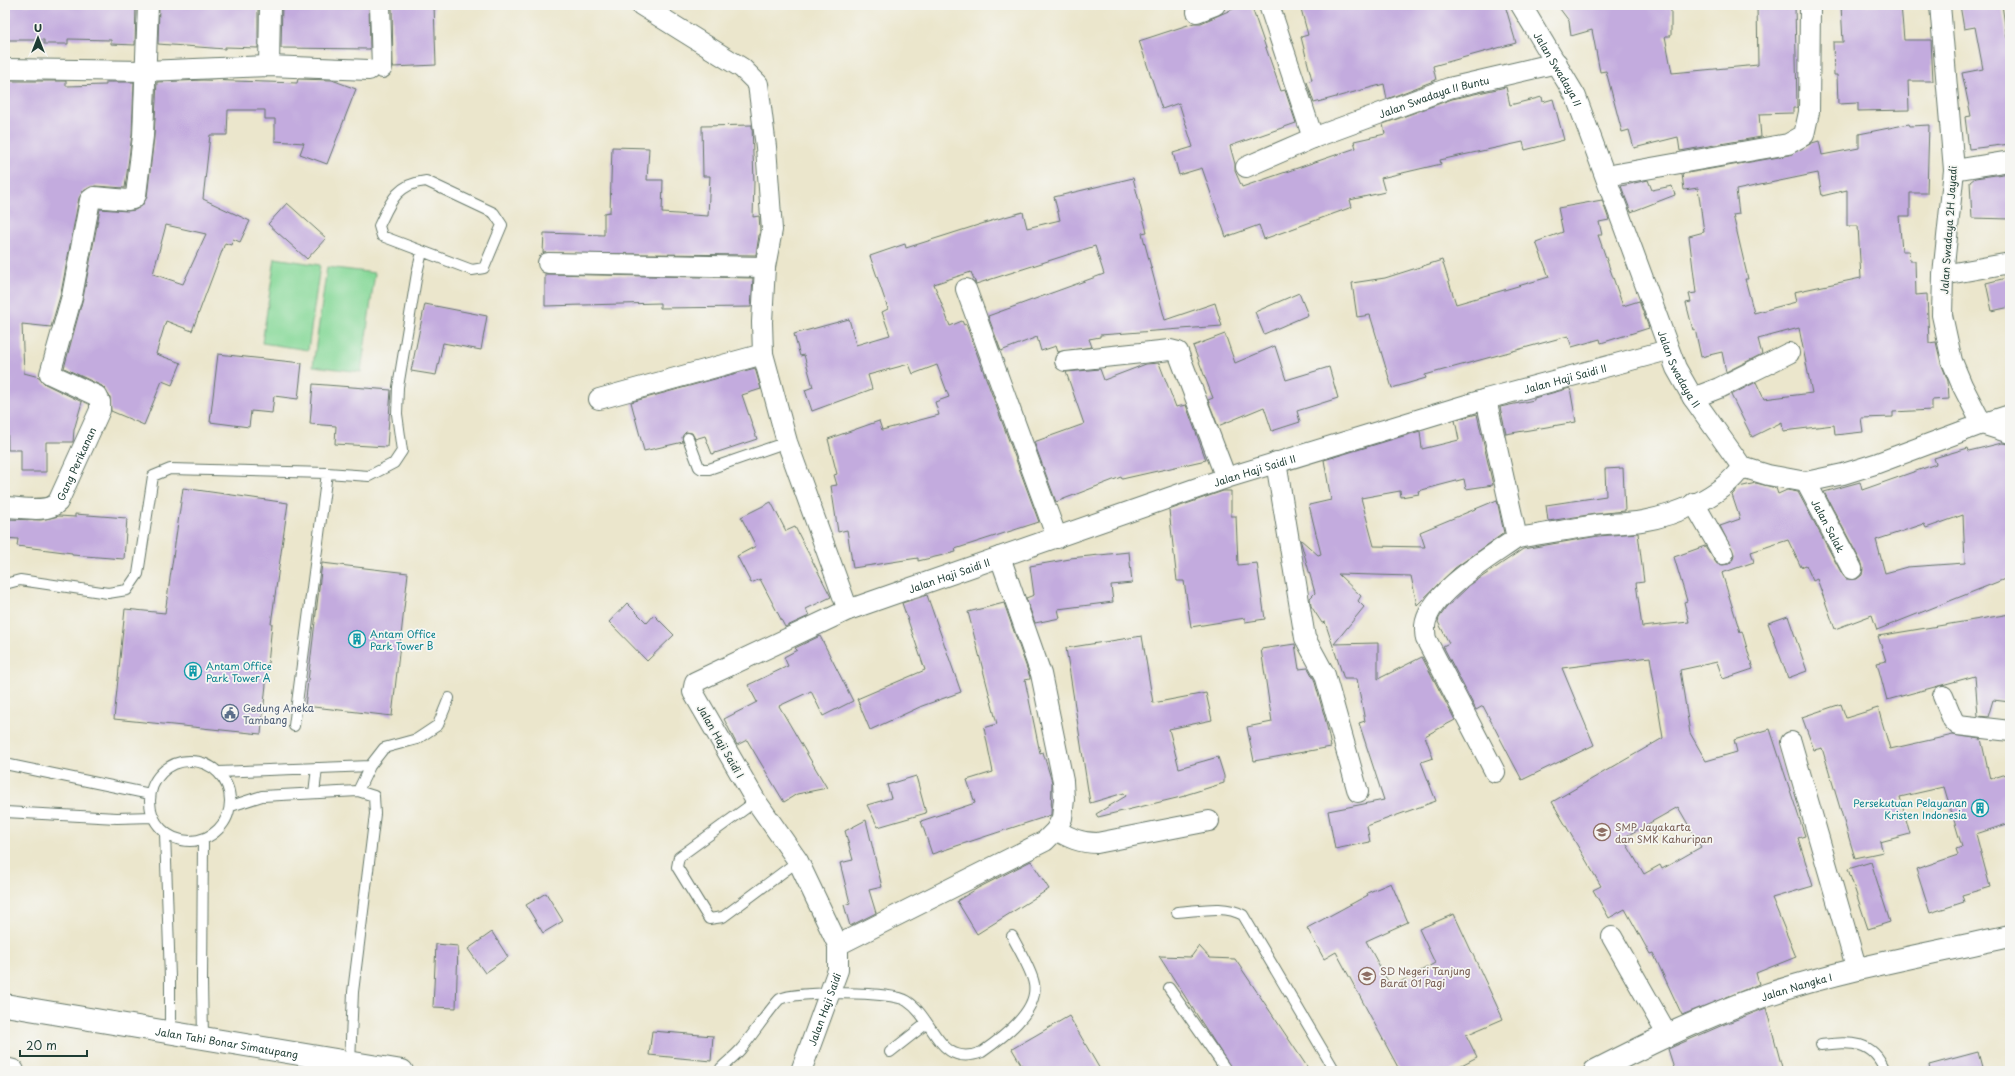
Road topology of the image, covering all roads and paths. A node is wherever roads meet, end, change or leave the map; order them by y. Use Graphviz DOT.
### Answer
graph roads {
  1 [pos="148,5"];
  2 [pos="270,5"];
  3 [pos="380,5"];
  4 [pos="641,5"];
  5 [pos="1269,5"];
  6 [pos="1521,5"];
  7 [pos="1810,5"];
  8 [pos="1940,5"];
  9 [pos="1557,63"];
  10 [pos="269,66"];
  11 [pos="5,69"];
  12 [pos="146,71"];
  13 [pos="1313,138"];
  14 [pos="2010,161"];
  15 [pos="1246,167"];
  16 [pos="1954,170"];
  17 [pos="1606,176"];
  18 [pos="422,252"];
  19 [pos="548,263"];
  20 [pos="2010,263"];
  21 [pos="765,267"];
  22 [pos="1943,275"];
  23 [pos="966,289"];
  24 [pos="1668,350"];
  25 [pos="1789,353"];
  26 [pos="763,354"];
  27 [pos="1065,361"];
  28 [pos="1486,398"];
  29 [pos="1693,398"];
  30 [pos="599,399"];
  31 [pos="2010,415"];
  32 [pos="1982,424"];
  33 [pos="2010,433"];
  34 [pos="688,438"];
  35 [pos="786,442"];
  36 [pos="1276,462"];
  37 [pos="1742,468"];
  38 [pos="327,473"];
  39 [pos="1226,478"];
  40 [pos="1806,482"];
  41 [pos="1694,503"];
  42 [pos="5,507"];
  43 [pos="1057,538"];
  44 [pos="1517,538"];
  45 [pos="1723,554"];
  46 [pos="1000,557"];
  47 [pos="1852,569"];
  48 [pos="5,584"];
  49 [pos="848,610"];
  50 [pos="1943,696"];
  51 [pos="450,698"];
  52 [pos="294,726"];
  53 [pos="2010,731"];
  54 [pos="1791,742"];
  55 [pos="5,764"];
  56 [pos="370,766"];
  57 [pos="318,768"];
  58 [pos="219,772"];
  59 [pos="1494,772"];
  60 [pos="358,790"];
  61 [pos="1358,792"];
  62 [pos="314,793"];
  63 [pos="150,794"];
  64 [pos="756,801"];
  65 [pos="231,806"];
  66 [pos="5,812"];
  67 [pos="153,817"];
  68 [pos="1209,821"];
  69 [pos="1056,830"];
  70 [pos="165,833"];
  71 [pos="203,840"];
  72 [pos="798,861"];
  73 [pos="1176,912"];
  74 [pos="1012,936"];
  75 [pos="2010,936"];
  76 [pos="1612,937"];
  77 [pos="838,945"];
  78 [pos="1857,970"];
  79 [pos="1169,988"];
  80 [pos="831,993"];
  81 [pos="5,994"];
  82 [pos="5,1005"];
  83 [pos="5,1014"];
  84 [pos="91,1020"];
  85 [pos="927,1023"];
  86 [pos="170,1033"];
  87 [pos="1667,1034"];
  88 [pos="203,1038"];
  89 [pos="1821,1045"];
  90 [pos="890,1052"];
  91 [pos="350,1062"];
  92 [pos="720,1068"];
  93 [pos="5,1070"];
  94 [pos="13,1071"];
  95 [pos="402,1071"];
  96 [pos="801,1071"];
  97 [pos="1227,1071"];
  98 [pos="1336,1071"];
  99 [pos="1595,1071"];
  100 [pos="1885,1071"];
  1 -- 12 [label="street"];
  2 -- 10 [label="street"];
  3 -- 10 [label="street"];
  4 -- 21 [label="street"];
  5 -- 13 [label="street"];
  6 -- 9 [label="street, Jalan Swadaya II"];
  7 -- 17 [label="street"];
  8 -- 16 [label="street, Jalan Swadaya 2H Jayadi"];
  9 -- 13 [label="street, Jalan Swadaya II Buntu"];
  9 -- 17 [label="street, Jalan Swadaya II"];
  10 -- 12 [label="street"];
  11 -- 12 [label="street"];
  12 -- 42 [label="street, Gang Perikanan"];
  13 -- 15 [label="street, Jalan Swadaya II Buntu"];
  14 -- 16 [label="street"];
  16 -- 22 [label="street, Jalan Swadaya 2H Jayadi"];
  17 -- 24 [label="street, Jalan Swadaya II"];
  18 -- 18 [label="lane"];
  18 -- 38 [label="lane"];
  19 -- 21 [label="street"];
  20 -- 22 [label="street"];
  21 -- 26 [label="street"];
  22 -- 32 [label="street, Jalan Swadaya 2H Jayadi"];
  23 -- 43 [label="street"];
  24 -- 28 [label="street, Jalan Haji Saidi II"];
  24 -- 29 [label="street, Jalan Swadaya II"];
  25 -- 29 [label="street"];
  26 -- 30 [label="street"];
  26 -- 35 [label="street"];
  27 -- 39 [label="street"];
  28 -- 36 [label="street, Jalan Haji Saidi II"];
  28 -- 44 [label="street"];
  29 -- 37 [label="street, Jalan Swadaya II"];
  31 -- 32 [label="street"];
  32 -- 33 [label="street"];
  32 -- 40 [label="street"];
  34 -- 35 [label="lane"];
  35 -- 49 [label="street"];
  36 -- 39 [label="street, Jalan Haji Saidi II"];
  36 -- 61 [label="street"];
  37 -- 40 [label="street"];
  37 -- 41 [label="street"];
  38 -- 48 [label="lane"];
  38 -- 52 [label="lane"];
  39 -- 43 [label="street, Jalan Haji Saidi II"];
  40 -- 47 [label="street, Jalan Salak"];
  41 -- 44 [label="street"];
  41 -- 45 [label="street"];
  43 -- 46 [label="street, Jalan Haji Saidi II"];
  44 -- 59 [label="street"];
  46 -- 49 [label="street, Jalan Haji Saidi II"];
  46 -- 69 [label="street"];
  49 -- 64 [label="street, Jalan Haji Saidi I"];
  50 -- 53 [label="street"];
  51 -- 56 [label="lane"];
  54 -- 78 [label="street"];
  55 -- 63 [label="lane"];
  56 -- 57 [label="lane"];
  56 -- 60 [label="lane"];
  57 -- 58 [label="lane"];
  57 -- 62 [label="lane"];
  58 -- 63 [label="lane"];
  58 -- 65 [label="lane"];
  60 -- 62 [label="lane"];
  60 -- 91 [label="lane"];
  62 -- 65 [label="lane"];
  63 -- 67 [label="lane"];
  64 -- 72 [label="street, Jalan Haji Saidi I"];
  64 -- 72 [label="lane"];
  65 -- 71 [label="lane"];
  66 -- 67 [label="lane"];
  67 -- 70 [label="lane"];
  68 -- 69 [label="street"];
  69 -- 77 [label="street"];
  70 -- 71 [label="lane"];
  70 -- 86 [label="lane"];
  71 -- 88 [label="lane"];
  72 -- 77 [label="street, Jalan Haji Saidi I"];
  73 -- 98 [label="lane"];
  74 -- 85 [label="lane"];
  75 -- 78 [label="main road, Jalan Nangka I"];
  76 -- 87 [label="street"];
  77 -- 80 [label="street, Jalan Haji Saidi"];
  78 -- 87 [label="main road, Jalan Nangka I"];
  79 -- 97 [label="lane"];
  80 -- 85 [label="lane"];
  80 -- 92 [label="lane"];
  80 -- 96 [label="street, Jalan Haji Saidi"];
  81 -- 84 [label="main road"];
  82 -- 84 [label="main road, Jalan Tahi Bonar Simatupang"];
  83 -- 84 [label="main road"];
  84 -- 86 [label="main road, Jalan Tahi Bonar Simatupang"];
  85 -- 90 [label="lane"];
  86 -- 88 [label="main road, Jalan Tahi Bonar Simatupang"];
  87 -- 99 [label="main road, Jalan Nangka I"];
  88 -- 91 [label="main road, Jalan Tahi Bonar Simatupang"];
  89 -- 100 [label="lane"];
  91 -- 95 [label="main road, Jalan Tahi Bonar Simatupang"];
  93 -- 94 [label="main road"];
}
